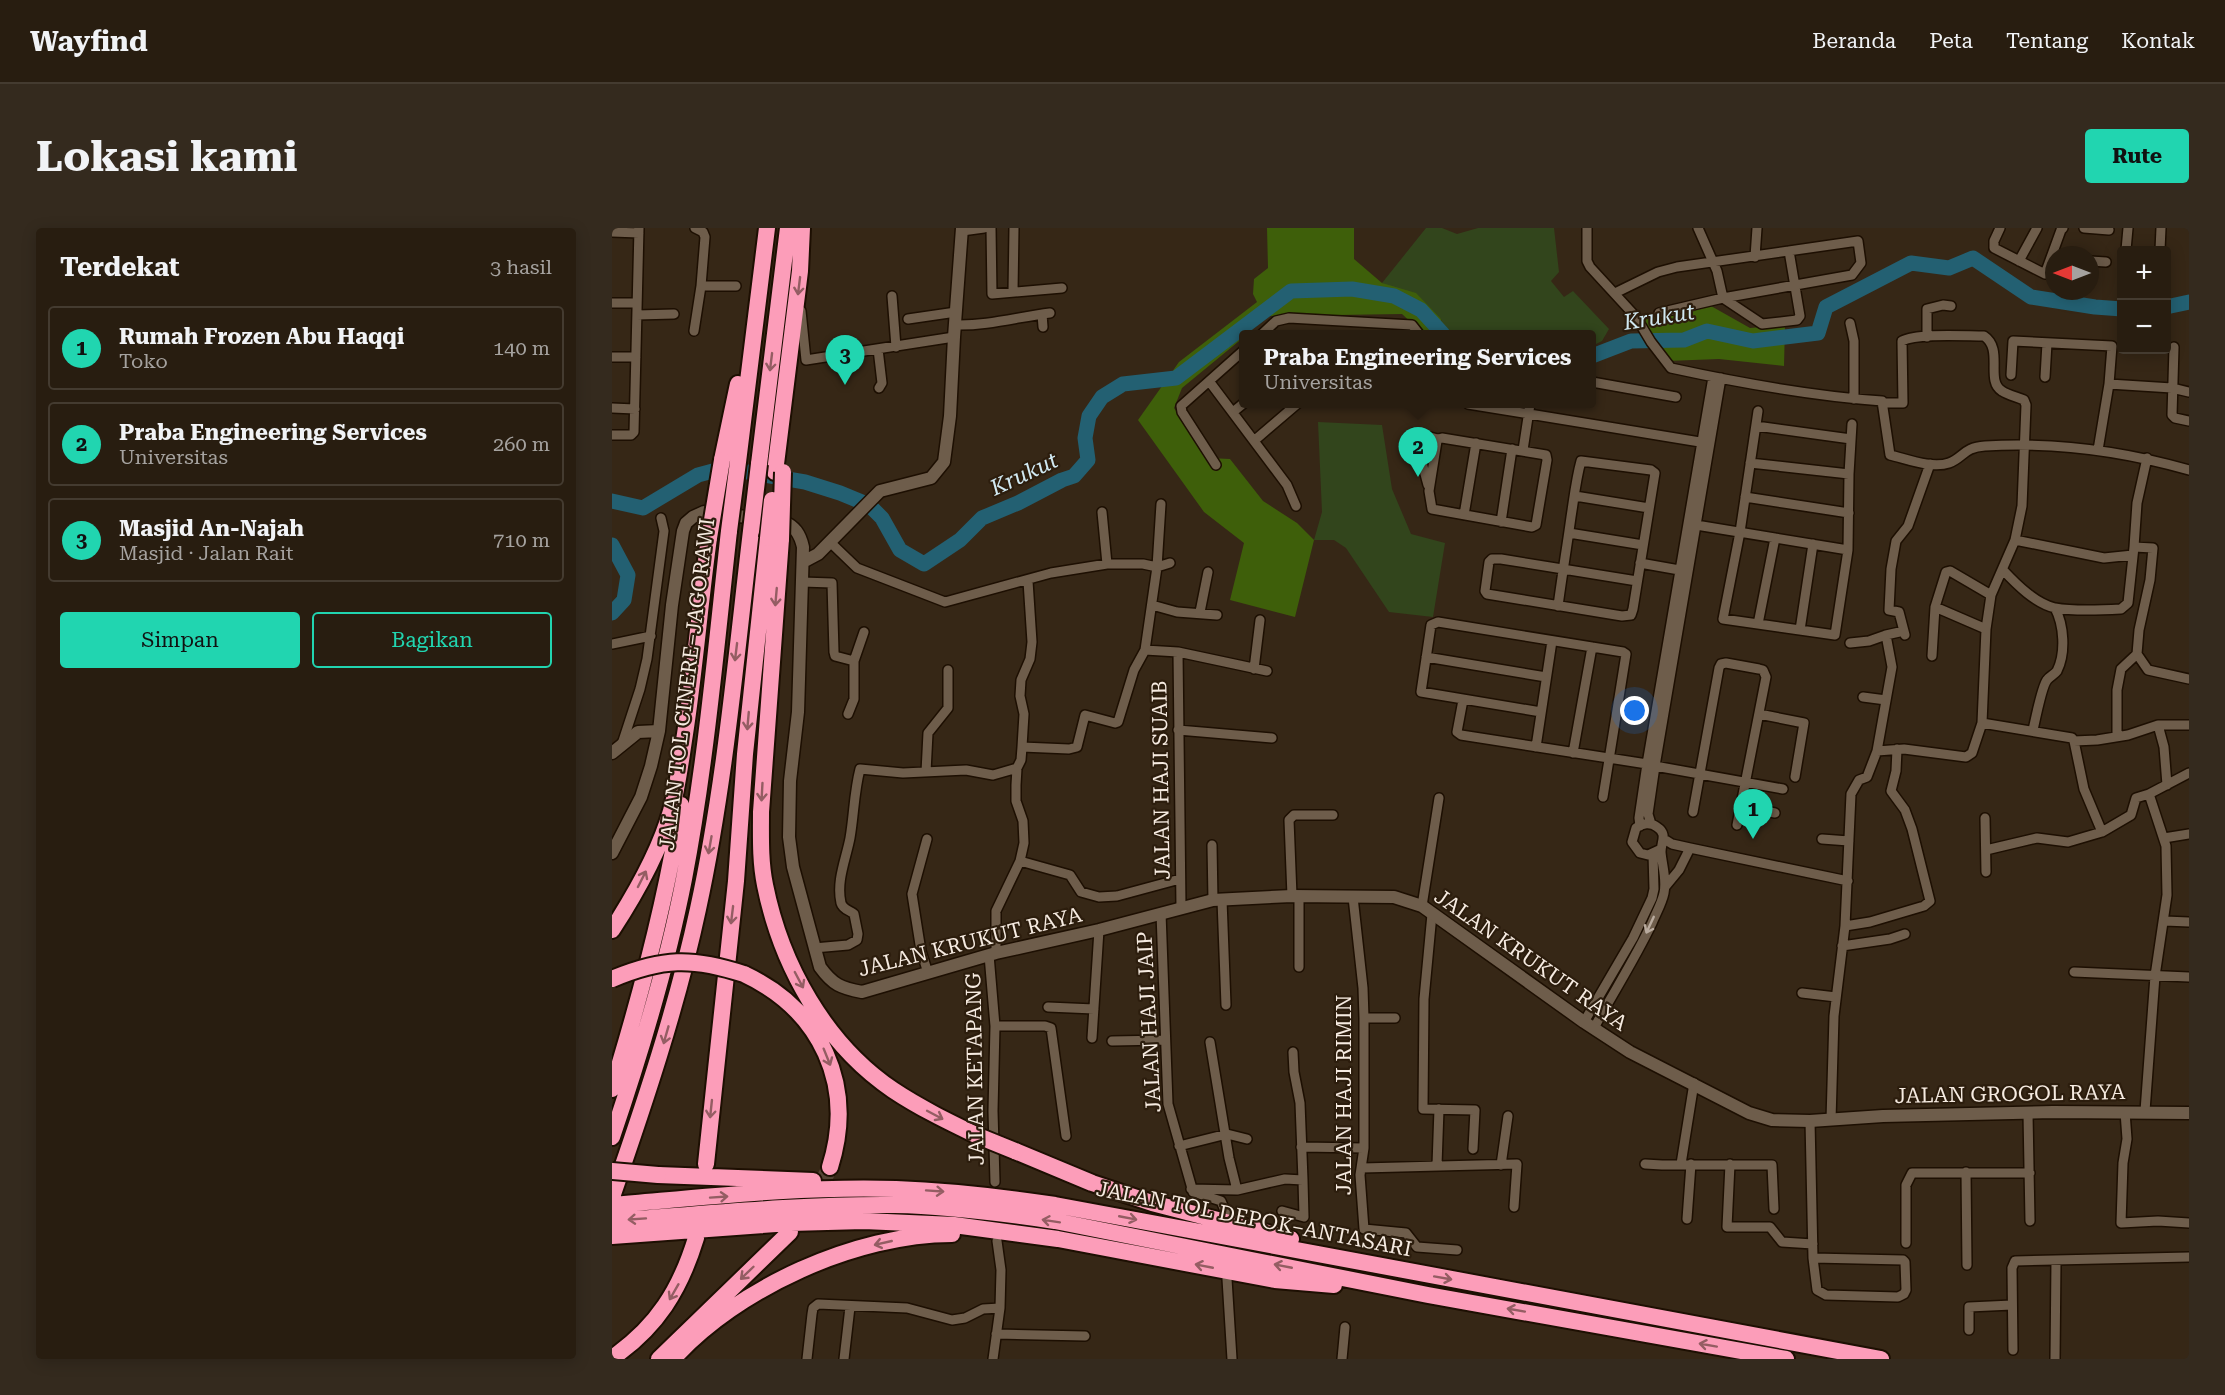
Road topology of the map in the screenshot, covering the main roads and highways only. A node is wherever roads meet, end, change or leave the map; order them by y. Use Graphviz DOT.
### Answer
graph roads {
  1 [pos="767,228"];
  2 [pos="788,228"];
  3 [pos="802,228"];
  4 [pos="730,461"];
  5 [pos="774,538"];
  6 [pos="691,693"];
  7 [pos="612,930"];
  8 [pos="612,980"];
  9 [pos="612,1089"];
  10 [pos="612,1137"];
  11 [pos="706,1164"];
  12 [pos="830,1167"];
  13 [pos="612,1171"];
  14 [pos="894,1189"];
  15 [pos="612,1197"];
  16 [pos="612,1205"];
  17 [pos="661,1209"];
  18 [pos="612,1221"];
  19 [pos="790,1232"];
  20 [pos="1025,1234"];
  21 [pos="612,1236"];
  22 [pos="696,1238"];
  23 [pos="1420,1274"];
  24 [pos="1428,1295"];
  25 [pos="612,1358"];
  26 [pos="659,1359"];
  27 [pos="673,1359"];
  28 [pos="1786,1359"];
  29 [pos="1881,1359"];
  1 -- 4 [label="highway"];
  2 -- 15 [label="highway, one-way, bridge"];
  3 -- 5 [label="highway, one-way, bridge"];
  4 -- 6 [label="highway, bridge"];
  4 -- 10 [label="highway, JALAN TOL CINERE–JAGORAWI, bridge"];
  5 -- 11 [label="highway, one-way"];
  5 -- 23 [label="highway, one-way, bridge"];
  7 -- 6 [label="highway, one-way"];
  6 -- 9 [label="highway"];
  8 -- 12 [label="highway, one-way, bridge"];
  13 -- 14 [label="highway, bridge"];
  17 -- 14 [label="highway, JALAN TOL DEPOK–ANTASARI, one-way"];
  14 -- 23 [label="highway, JALAN TOL DEPOK–ANTASARI, one-way"];
  16 -- 17 [label="highway, JALAN TOL DEPOK–ANTASARI"];
  17 -- 18 [label="highway, JALAN TOL DEPOK–ANTASARI, one-way"];
  24 -- 17 [label="highway, JALAN TOL DEPOK–ANTASARI, one-way"];
  19 -- 26 [label="highway, one-way"];
  20 -- 21 [label="highway"];
  24 -- 20 [label="highway, one-way"];
  20 -- 27 [label="highway, one-way"];
  22 -- 25 [label="highway, one-way"];
  23 -- 29 [label="highway, JALAN TOL DEPOK–ANTASARI, one-way"];
  28 -- 24 [label="highway, JALAN TOL DEPOK–ANTASARI, one-way"];
}
